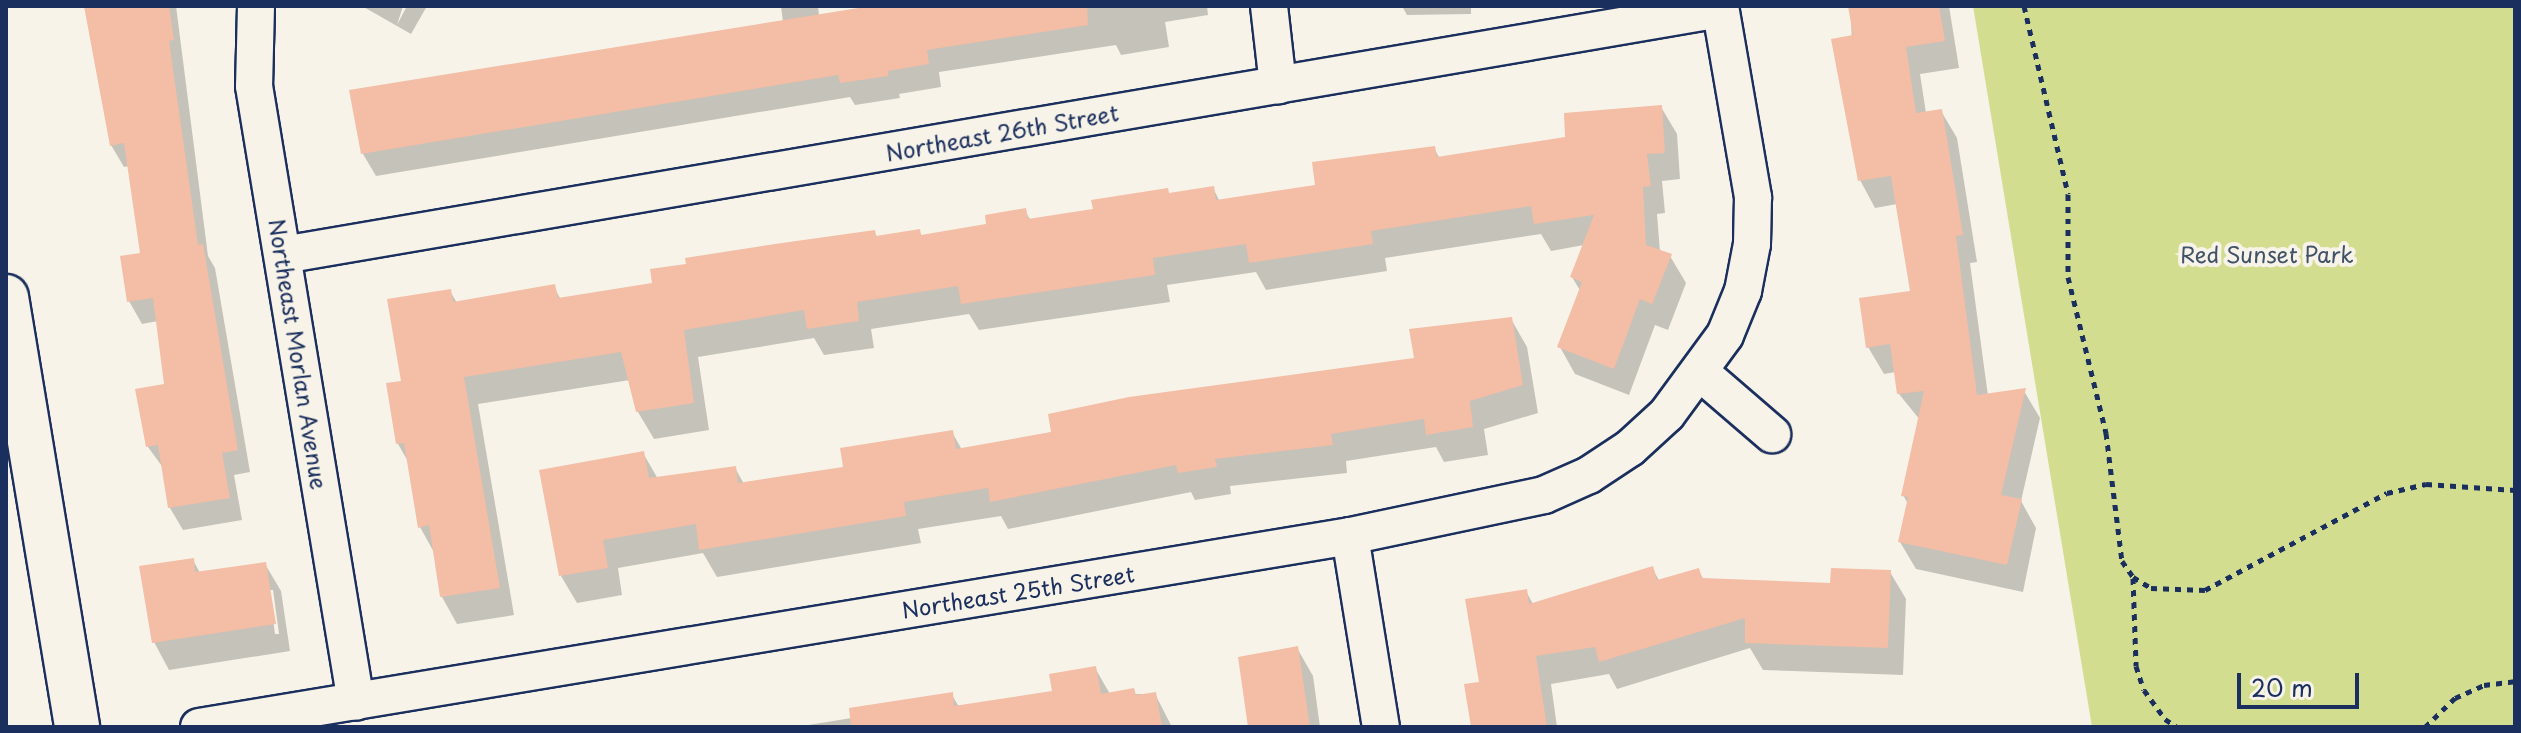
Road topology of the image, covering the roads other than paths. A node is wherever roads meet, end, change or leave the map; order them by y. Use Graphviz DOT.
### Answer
graph roads {
  1 [pos="256,6"];
  2 [pos="1269,6"];
  3 [pos="1720,7"];
  4 [pos="1278,85"];
  5 [pos="283,255"];
  6 [pos="6,297"];
  7 [pos="1701,373"];
  8 [pos="1772,434"];
  9 [pos="1350,536"];
  10 [pos="356,702"];
  11 [pos="77,727"];
  12 [pos="199,727"];
  13 [pos="1381,727"];
  1 -- 5 [label="street, Northeast Morlan Avenue"];
  2 -- 4 [label="street"];
  3 -- 4 [label="street, Northeast 26th Street"];
  3 -- 7 [label="street, Northeast 25th Street"];
  4 -- 5 [label="street, Northeast 26th Street"];
  5 -- 10 [label="street, Northeast Morlan Avenue"];
  6 -- 11 [label="street"];
  7 -- 8 [label="street"];
  7 -- 9 [label="street, Northeast 25th Street"];
  9 -- 10 [label="street, Northeast 25th Street"];
  9 -- 13 [label="street"];
  10 -- 12 [label="street, Northeast 25th Street"];
}
